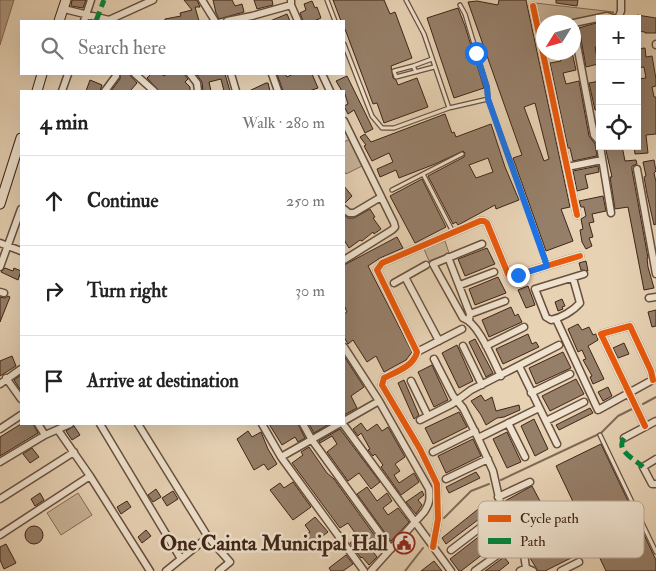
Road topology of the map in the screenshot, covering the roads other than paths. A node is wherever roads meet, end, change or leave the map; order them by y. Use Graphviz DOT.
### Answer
graph roads {
  1 [pos="91,0"];
  2 [pos="153,0"];
  3 [pos="202,0"];
  4 [pos="328,0"];
  5 [pos="406,0"];
  6 [pos="621,0"];
  7 [pos="291,2"];
  8 [pos="65,4"];
  9 [pos="460,5"];
  10 [pos="533,6"];
  11 [pos="536,15"];
  12 [pos="619,15"];
  13 [pos="85,18"];
  14 [pos="596,18"];
  15 [pos="253,19"];
  16 [pos="60,20"];
  17 [pos="109,20"];
  18 [pos="215,20"];
  19 [pos="240,20"];
  20 [pos="298,20"];
  21 [pos="335,20"];
  22 [pos="581,22"];
  23 [pos="345,47"];
  24 [pos="432,60"];
  25 [pos="547,60"];
  26 [pos="580,60"];
  27 [pos="413,66"];
  28 [pos="434,67"];
  29 [pos="416,72"];
  30 [pos="42,75"];
  31 [pos="68,75"];
  32 [pos="136,75"];
  33 [pos="191,75"];
  34 [pos="231,75"];
  35 [pos="272,75"];
  36 [pos="322,75"];
  37 [pos="116,76"];
  38 [pos="37,90"];
  39 [pos="62,90"];
  40 [pos="106,90"];
  41 [pos="153,90"];
  42 [pos="198,90"];
  43 [pos="236,90"];
  44 [pos="278,90"];
  45 [pos="330,90"];
  46 [pos="488,99"];
  47 [pos="449,108"];
  48 [pos="345,123"];
  49 [pos="596,137"];
  50 [pos="20,146"];
  51 [pos="601,150"];
  52 [pos="462,154"];
  53 [pos="602,160"];
  54 [pos="18,161"];
  55 [pos="567,167"];
  56 [pos="637,169"];
  57 [pos="422,174"];
  58 [pos="392,190"];
  59 [pos="382,197"];
  60 [pos="0,204"];
  61 [pos="345,210"];
  62 [pos="20,212"];
  63 [pos="611,214"];
  64 [pos="577,215"];
  65 [pos="453,232"];
  66 [pos="0,243"];
  67 [pos="482,244"];
  68 [pos="8,246"];
  69 [pos="20,251"];
  70 [pos="580,256"];
  71 [pos="448,257"];
  72 [pos="345,259"];
  73 [pos="426,266"];
  74 [pos="547,266"];
  75 [pos="0,267"];
  76 [pos="494,272"];
  77 [pos="584,274"];
  78 [pos="656,274"];
  79 [pos="405,277"];
  80 [pos="573,278"];
  81 [pos="394,283"];
  82 [pos="460,284"];
  83 [pos="505,301"];
  84 [pos="469,317"];
  85 [pos="556,319"];
  86 [pos="524,327"];
  87 [pos="462,329"];
  88 [pos="439,341"];
  89 [pos="558,345"];
  90 [pos="463,346"];
  91 [pos="486,346"];
  92 [pos="345,349"];
  93 [pos="417,352"];
  94 [pos="434,359"];
  95 [pos="519,366"];
  96 [pos="20,370"];
  97 [pos="570,374"];
  98 [pos="501,376"];
  99 [pos="6,378"];
  100 [pos="654,379"];
  101 [pos="411,381"];
  102 [pos="0,384"];
  103 [pos="482,385"];
  104 [pos="531,393"];
  105 [pos="628,393"];
  106 [pos="20,398"];
  107 [pos="379,401"];
  108 [pos="457,401"];
  109 [pos="584,402"];
  110 [pos="539,408"];
  111 [pos="428,416"];
  112 [pos="20,417"];
  113 [pos="420,420"];
  114 [pos="656,420"];
  115 [pos="345,421"];
  116 [pos="546,421"];
  117 [pos="508,423"];
  118 [pos="39,425"];
  119 [pos="68,425"];
  120 [pos="101,425"];
  121 [pos="139,425"];
  122 [pos="263,425"];
  123 [pos="304,425"];
  124 [pos="337,425"];
  125 [pos="345,425"];
  126 [pos="645,426"];
  127 [pos="0,429"];
  128 [pos="58,430"];
  129 [pos="477,434"];
  130 [pos="45,435"];
  131 [pos="600,436"];
  132 [pos="624,438"];
  133 [pos="312,440"];
  134 [pos="557,444"];
  135 [pos="74,452"];
  136 [pos="433,452"];
  137 [pos="281,457"];
  138 [pos="525,457"];
  139 [pos="488,459"];
  140 [pos="656,459"];
  141 [pos="0,462"];
  142 [pos="90,476"];
  143 [pos="446,479"];
  144 [pos="530,482"];
  145 [pos="656,484"];
  146 [pos="498,497"];
  147 [pos="0,499"];
  148 [pos="499,501"];
  149 [pos="631,501"];
  150 [pos="415,523"];
  151 [pos="644,527"];
  152 [pos="478,529"];
  153 [pos="0,535"];
  154 [pos="208,537"];
  155 [pos="433,547"];
  156 [pos="391,549"];
  157 [pos="451,550"];
  158 [pos="656,552"];
  159 [pos="493,558"];
  160 [pos="181,559"];
  161 [pos="578,562"];
  162 [pos="150,571"];
  163 [pos="166,571"];
  164 [pos="219,571"];
  165 [pos="364,571"];
  166 [pos="371,571"];
  167 [pos="451,571"];
  168 [pos="475,571"];
  169 [pos="561,571"];
  1 -- 13 [label="street"];
  2 -- 17 [label="street"];
  3 -- 18 [label="street"];
  4 -- 21 [label="lane"];
  5 -- 24 [label="lane"];
  6 -- 12 [label="street"];
  7 -- 15 [label="street"];
  7 -- 20 [label="street"];
  8 -- 13 [label="street"];
  8 -- 16 [label="street"];
  9 -- 46 [label="lane"];
  10 -- 11 [label="street"];
  13 -- 17 [label="street"];
  14 -- 22 [label="street"];
  15 -- 19 [label="street"];
  23 -- 47 [label="lane"];
  24 -- 27 [label="lane"];
  24 -- 28 [label="lane"];
  25 -- 55 [label="street"];
  26 -- 49 [label="street"];
  27 -- 29 [label="lane"];
  27 -- 29 [label="lane"];
  28 -- 29 [label="lane"];
  28 -- 47 [label="lane"];
  30 -- 38 [label="street"];
  31 -- 39 [label="street"];
  32 -- 41 [label="street"];
  33 -- 42 [label="street"];
  34 -- 43 [label="street"];
  35 -- 44 [label="street"];
  36 -- 45 [label="street"];
  37 -- 40 [label="street"];
  46 -- 47 [label="lane"];
  46 -- 74 [label="lane"];
  48 -- 59 [label="street"];
  50 -- 54 [label="street"];
  51 -- 53 [label="street"];
  52 -- 57 [label="lane"];
  53 -- 55 [label="street"];
  53 -- 63 [label="street"];
  54 -- 60 [label="street"];
  55 -- 64 [label="street"];
  56 -- 78 [label="street"];
  57 -- 58 [label="lane"];
  57 -- 65 [label="lane"];
  59 -- 61 [label="street"];
  59 -- 72 [label="street"];
  62 -- 68 [label="street"];
  65 -- 74 [label="street"];
  65 -- 93 [label="street"];
  66 -- 68 [label="street"];
  67 -- 71 [label="street"];
  68 -- 69 [label="street"];
  68 -- 75 [label="street"];
  70 -- 74 [label="street"];
  71 -- 82 [label="street"];
  71 -- 84 [label="street"];
  73 -- 79 [label="street"];
  76 -- 82 [label="street"];
  77 -- 80 [label="street"];
  79 -- 81 [label="street"];
  79 -- 88 [label="street"];
  80 -- 85 [label="street"];
  80 -- 85 [label="street"];
  82 -- 84 [label="street"];
  83 -- 84 [label="street"];
  84 -- 91 [label="street"];
  85 -- 105 [label="street"];
  86 -- 91 [label="street"];
  87 -- 88 [label="street"];
  88 -- 93 [label="street"];
  89 -- 95 [label="street"];
  90 -- 103 [label="street"];
  91 -- 98 [label="street"];
  92 -- 107 [label="street"];
  93 -- 155 [label="street"];
  94 -- 108 [label="street"];
  95 -- 98 [label="street"];
  95 -- 104 [label="street"];
  96 -- 99 [label="street"];
  97 -- 104 [label="street"];
  98 -- 103 [label="street"];
  99 -- 102 [label="street"];
  99 -- 106 [label="street"];
  100 -- 105 [label="street"];
  100 -- 105 [label="street"];
  101 -- 111 [label="street"];
  103 -- 108 [label="street"];
  104 -- 110 [label="street"];
  105 -- 126 [label="street"];
  107 -- 115 [label="street"];
  107 -- 150 [label="street"];
  108 -- 111 [label="street"];
  108 -- 129 [label="street"];
  109 -- 116 [label="street"];
  110 -- 116 [label="street"];
  110 -- 117 [label="street"];
  111 -- 113 [label="street"];
  112 -- 127 [label="street"];
  114 -- 126 [label="street"];
  116 -- 134 [label="street"];
  117 -- 129 [label="street"];
  117 -- 138 [label="street"];
  118 -- 130 [label="street"];
  119 -- 128 [label="street"];
  120 -- 160 [label="street"];
  121 -- 154 [label="street"];
  122 -- 137 [label="street"];
  123 -- 133 [label="street"];
  124 -- 133 [label="street"];
  125 -- 150 [label="street"];
  126 -- 132 [label="street"];
  128 -- 130 [label="street"];
  128 -- 135 [label="street"];
  129 -- 136 [label="street"];
  129 -- 139 [label="street"];
  130 -- 141 [label="street"];
  131 -- 149 [label="lane"];
  133 -- 137 [label="street"];
  133 -- 156 [label="street"];
  135 -- 142 [label="street"];
  135 -- 147 [label="street"];
  137 -- 165 [label="street"];
  139 -- 143 [label="street"];
  139 -- 146 [label="street"];
  140 -- 145 [label="street"];
  142 -- 153 [label="street"];
  142 -- 162 [label="street"];
  144 -- 146 [label="street"];
  146 -- 148 [label="street"];
  150 -- 155 [label="street"];
  150 -- 156 [label="street"];
  151 -- 158 [label="lane"];
  152 -- 157 [label="street"];
  154 -- 160 [label="street"];
  154 -- 164 [label="street"];
  155 -- 167 [label="street"];
  156 -- 166 [label="street"];
  159 -- 168 [label="street"];
  160 -- 163 [label="street"];
  161 -- 169 [label="street"];
}
